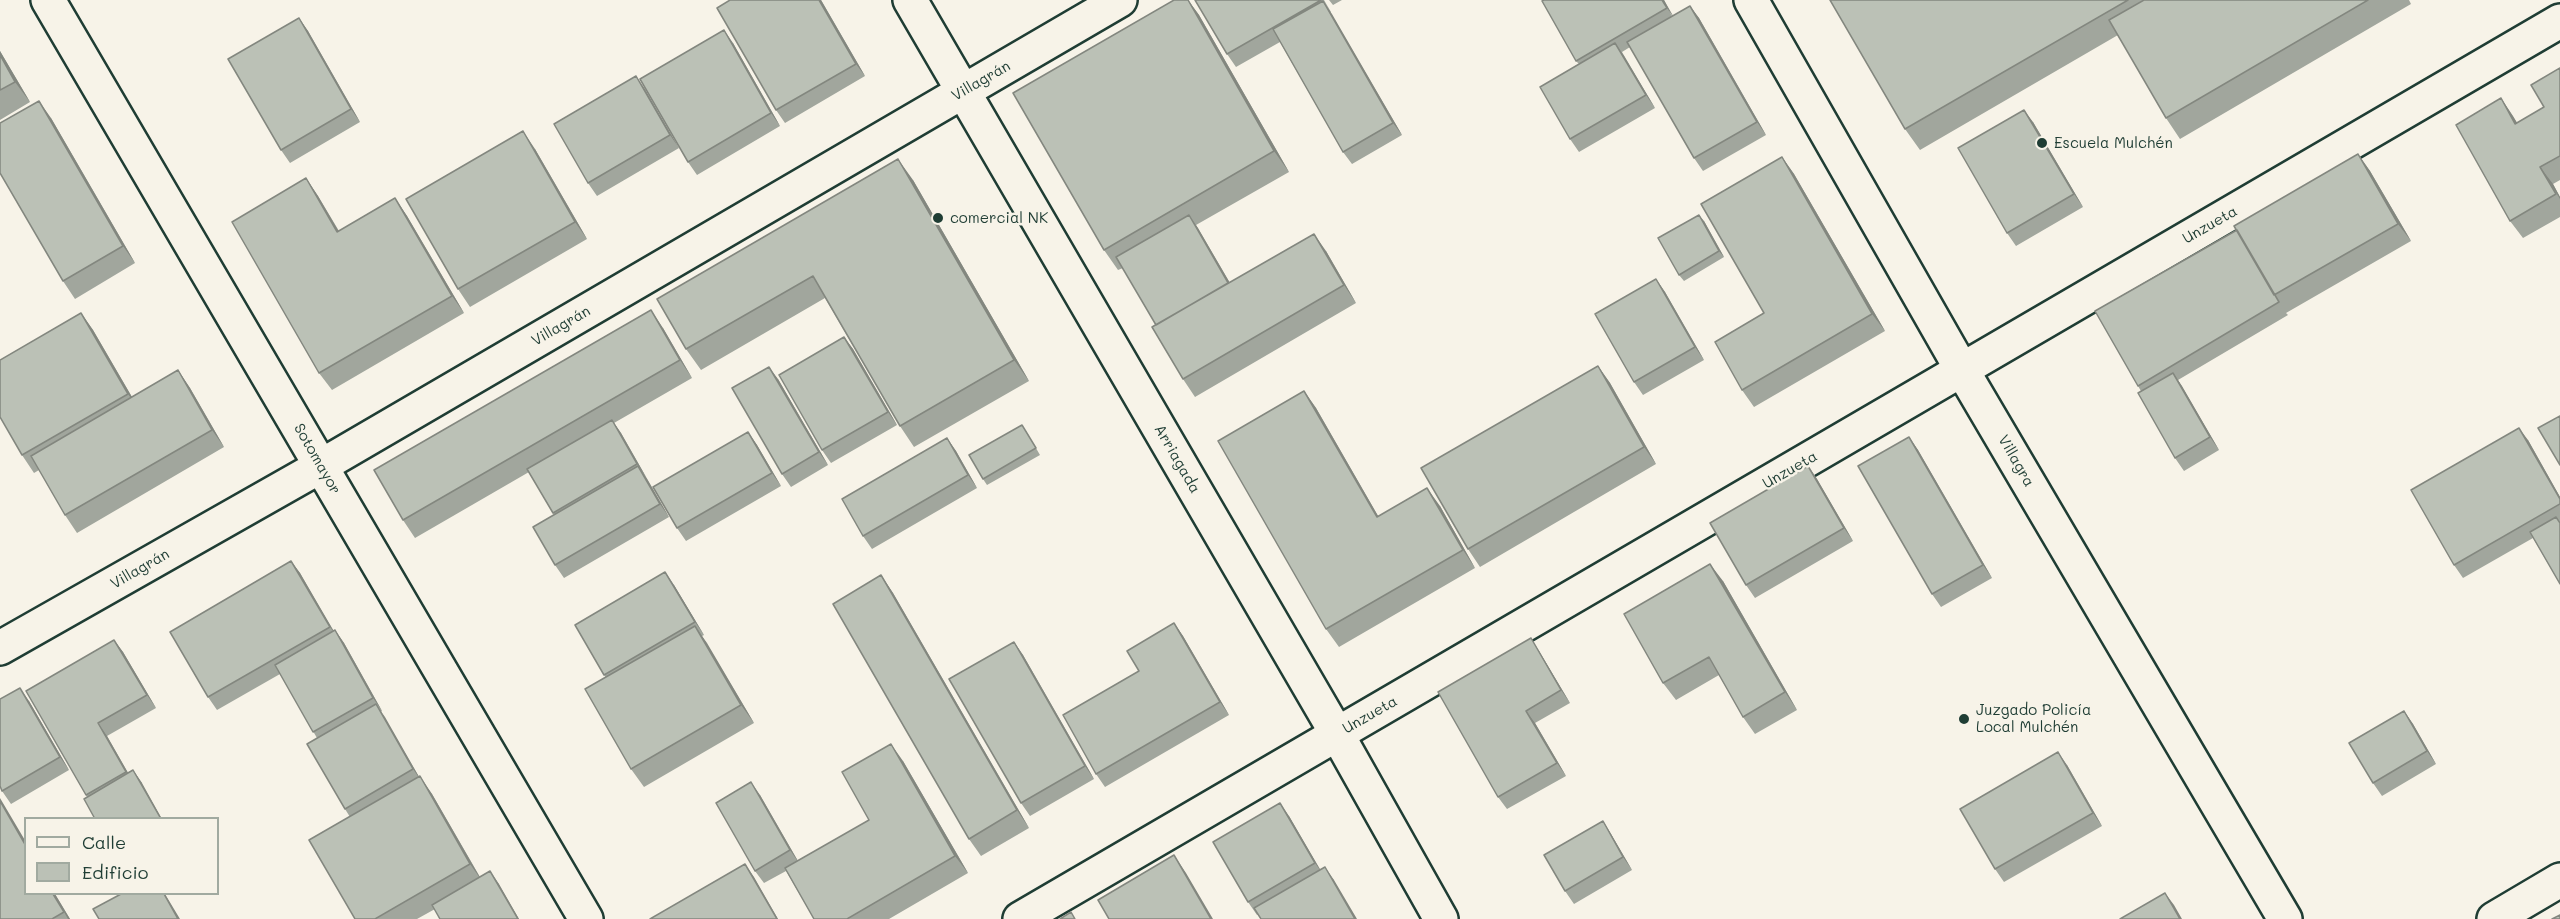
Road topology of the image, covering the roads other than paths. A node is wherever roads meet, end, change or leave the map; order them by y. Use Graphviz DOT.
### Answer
graph roads {
  1 [pos="48,0"];
  2 [pos="910,0"];
  3 [pos="1120,0"];
  4 [pos="1751,0"];
  5 [pos="2560,21"];
  6 [pos="964,91"];
  7 [pos="1962,370"];
  8 [pos="321,466"];
  9 [pos="0,648"];
  10 [pos="1337,734"];
  11 [pos="2560,880"];
  12 [pos="586,919"];
  13 [pos="1020,919"];
  14 [pos="1441,919"];
  15 [pos="2285,919"];
  16 [pos="2494,919"];
  1 -- 8 [label="street, Sotomayor"];
  2 -- 6 [label="street, Arriagada"];
  3 -- 6 [label="street, Villagrán"];
  4 -- 7 [label="street, Villagra"];
  5 -- 7 [label="street, Unzueta"];
  6 -- 8 [label="street, Villagrán"];
  6 -- 10 [label="street, Arriagada"];
  7 -- 10 [label="street, Unzueta"];
  7 -- 15 [label="street, Villagra"];
  8 -- 9 [label="street, Villagrán"];
  8 -- 12 [label="street, Sotomayor"];
  10 -- 13 [label="street, Unzueta"];
  10 -- 14 [label="street, Arriagada"];
  11 -- 16 [label="street"];
}
